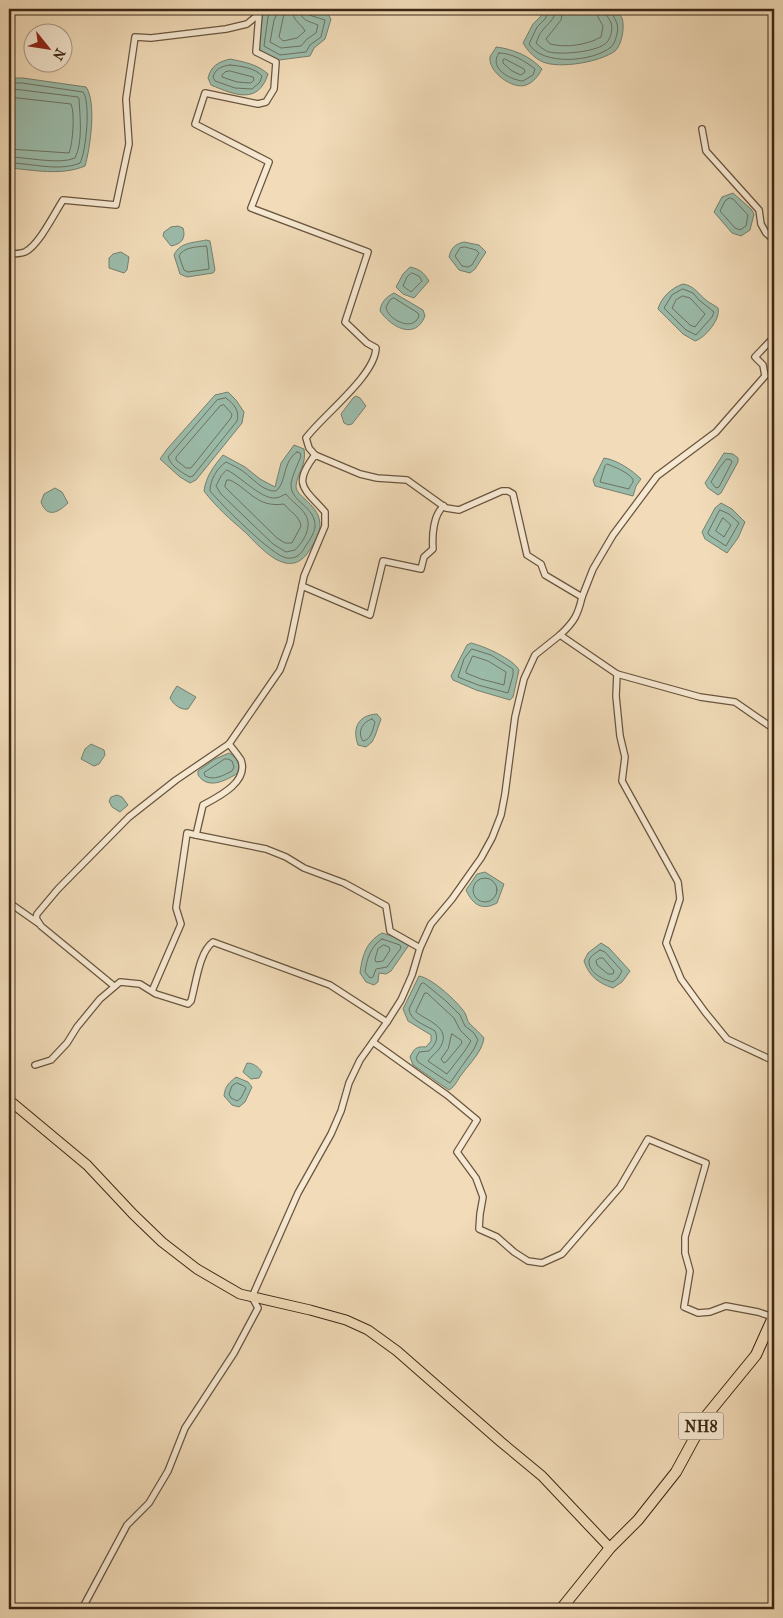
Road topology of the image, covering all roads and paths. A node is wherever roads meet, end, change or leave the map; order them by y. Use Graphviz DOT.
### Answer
graph roads {
  1 [pos="260,11"];
  2 [pos="702,130"];
  3 [pos="774,240"];
  4 [pos="9,254"];
  5 [pos="774,337"];
  6 [pos="315,455"];
  7 [pos="444,506"];
  8 [pos="302,586"];
  9 [pos="582,597"];
  10 [pos="560,635"];
  11 [pos="617,674"];
  12 [pos="774,729"];
  13 [pos="229,744"];
  14 [pos="196,836"];
  15 [pos="9,899"];
  16 [pos="41,926"];
  17 [pos="420,948"];
  18 [pos="114,986"];
  19 [pos="152,991"];
  20 [pos="388,1022"];
  21 [pos="373,1042"];
  22 [pos="774,1061"];
  23 [pos="35,1065"];
  24 [pos="9,1100"];
  25 [pos="252,1298"];
  26 [pos="774,1316"];
  27 [pos="610,1548"];
  28 [pos="82,1609"];
  29 [pos="561,1609"];
  1 -- 4 [label="street"];
  1 -- 6 [label="street"];
  2 -- 3 [label="street"];
  5 -- 9 [label="street"];
  6 -- 7 [label="street"];
  6 -- 8 [label="street"];
  7 -- 8 [label="street"];
  7 -- 9 [label="street"];
  8 -- 13 [label="street"];
  9 -- 10 [label="street"];
  10 -- 11 [label="street"];
  10 -- 17 [label="street"];
  11 -- 12 [label="street"];
  11 -- 22 [label="street"];
  13 -- 14 [label="street"];
  13 -- 16 [label="street"];
  14 -- 17 [label="street"];
  14 -- 19 [label="street"];
  15 -- 16 [label="street"];
  16 -- 18 [label="street"];
  17 -- 20 [label="street"];
  18 -- 19 [label="street"];
  18 -- 23 [label="street"];
  19 -- 20 [label="street"];
  20 -- 21 [label="street"];
  21 -- 25 [label="street"];
  21 -- 26 [label="street"];
  24 -- 25 [label="main road"];
  25 -- 27 [label="main road"];
  25 -- 28 [label="street"];
  26 -- 27 [label="highway, NH8"];
  27 -- 29 [label="highway, NH8"];
}
